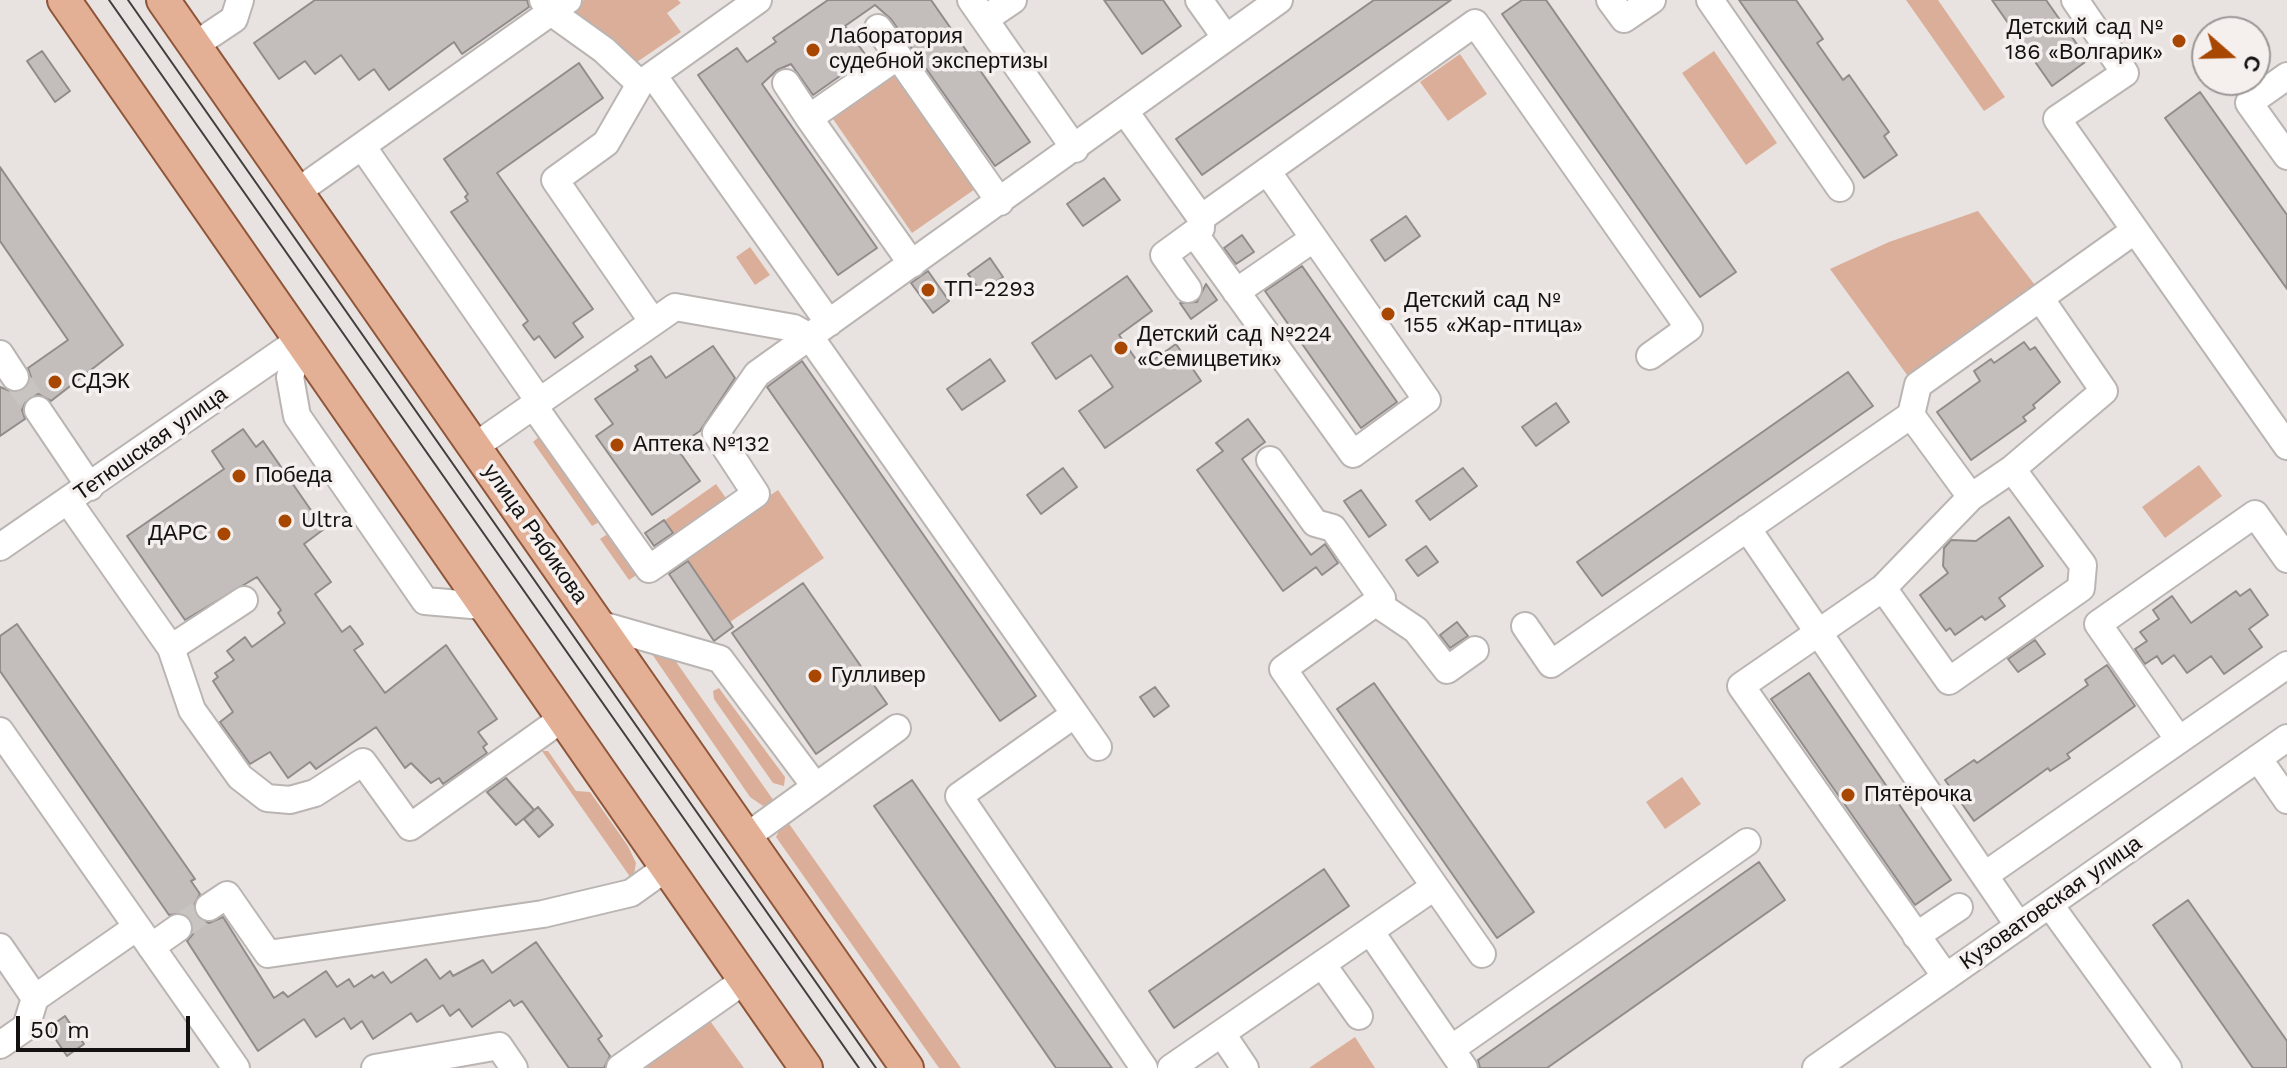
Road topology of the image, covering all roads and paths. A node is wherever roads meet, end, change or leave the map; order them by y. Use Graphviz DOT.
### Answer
graph roads {
  1 [pos="64,0"];
  2 [pos="163,0"];
  3 [pos="240,0"];
  4 [pos="1013,0"];
  5 [pos="1199,0"];
  6 [pos="1279,0"];
  7 [pos="1610,0"];
  8 [pos="1652,0"];
  9 [pos="1710,0"];
  10 [pos="2075,0"];
  11 [pos="747,3"];
  12 [pos="554,4"];
  13 [pos="978,10"];
  14 [pos="878,28"];
  15 [pos="1226,38"];
  16 [pos="195,45"];
  17 [pos="898,56"];
  18 [pos="2287,76"];
  19 [pos="646,79"];
  20 [pos="786,83"];
  21 [pos="1126,113"];
  22 [pos="809,118"];
  23 [pos="362,146"];
  24 [pos="1075,149"];
  25 [pos="2287,156"];
  26 [pos="1267,171"];
  27 [pos="1840,188"];
  28 [pos="297,192"];
  29 [pos="1000,202"];
  30 [pos="1197,226"];
  31 [pos="2134,231"];
  32 [pos="1313,239"];
  33 [pos="912,264"];
  34 [pos="1188,289"];
  35 [pos="1236,292"];
  36 [pos="2040,298"];
  37 [pos="653,322"];
  38 [pos="820,330"];
  39 [pos="301,339"];
  40 [pos="0,354"];
  41 [pos="1650,356"];
  42 [pos="15,377"];
  43 [pos="536,403"];
  44 [pos="38,410"];
  45 [pos="1911,415"];
  46 [pos="2287,446"];
  47 [pos="474,447"];
  48 [pos="1270,460"];
  49 [pos="2012,469"];
  50 [pos="79,494"];
  51 [pos="1971,497"];
  52 [pos="1747,528"];
  53 [pos="0,547"];
  54 [pos="2287,559"];
  55 [pos="1883,588"];
  56 [pos="244,600"];
  57 [pos="1376,603"];
  58 [pos="483,606"];
  59 [pos="598,624"];
  60 [pos="1525,626"];
  61 [pos="1819,633"];
  62 [pos="171,648"];
  63 [pos="1475,650"];
  64 [pos="2287,665"];
  65 [pos="1075,714"];
  66 [pos="563,718"];
  67 [pos="897,728"];
  68 [pos="0,731"];
  69 [pos="2287,738"];
  70 [pos="2179,740"];
  71 [pos="1098,747"];
  72 [pos="2258,758"];
  73 [pos="815,786"];
  74 [pos="2287,800"];
  75 [pos="746,837"];
  76 [pos="1747,842"];
  77 [pos="666,868"];
  78 [pos="1985,875"];
  79 [pos="1434,887"];
  80 [pos="2050,905"];
  81 [pos="209,907"];
  82 [pos="1959,907"];
  83 [pos="2019,926"];
  84 [pos="178,928"];
  85 [pos="1370,931"];
  86 [pos="1916,936"];
  87 [pos="144,937"];
  88 [pos="0,947"];
  89 [pos="1482,954"];
  90 [pos="1322,964"];
  91 [pos="1946,977"];
  92 [pos="745,980"];
  93 [pos="35,998"];
  94 [pos="1359,1016"];
  95 [pos="1222,1034"];
  96 [pos="0,1045"];
  97 [pos="1457,1058"];
  98 [pos="226,1065"];
  99 [pos="375,1068"];
  100 [pos="514,1068"];
  101 [pos="620,1068"];
  102 [pos="806,1068"];
  103 [pos="907,1068"];
  104 [pos="1144,1068"];
  105 [pos="1171,1068"];
  106 [pos="1245,1068"];
  107 [pos="1816,1068"];
  108 [pos="2168,1068"];
  1 -- 39 [label="main road"];
  2 -- 16 [label="main road, улица Рябикова"];
  3 -- 16 [label="street"];
  4 -- 13 [label="street"];
  5 -- 15 [label="street"];
  6 -- 15 [label="street"];
  7 -- 8 [label="street"];
  9 -- 27 [label="street"];
  10 -- 31 [label="street"];
  11 -- 19 [label="street"];
  12 -- 19 [label="street"];
  12 -- 23 [label="street"];
  13 -- 24 [label="street"];
  14 -- 17 [label="street"];
  15 -- 21 [label="street"];
  16 -- 28 [label="main road, улица Рябикова"];
  17 -- 22 [label="street"];
  17 -- 29 [label="street"];
  18 -- 25 [label="street"];
  19 -- 37 [label="street"];
  19 -- 38 [label="street"];
  20 -- 22 [label="street"];
  21 -- 24 [label="street"];
  21 -- 30 [label="street"];
  22 -- 33 [label="street"];
  23 -- 28 [label="street"];
  23 -- 43 [label="street"];
  24 -- 29 [label="street"];
  26 -- 30 [label="street"];
  26 -- 32 [label="street"];
  26 -- 41 [label="street"];
  28 -- 47 [label="main road, улица Рябикова"];
  29 -- 33 [label="street"];
  30 -- 34 [label="street"];
  30 -- 35 [label="street"];
  31 -- 36 [label="street"];
  31 -- 46 [label="street"];
  32 -- 35 [label="street"];
  32 -- 35 [label="street"];
  33 -- 38 [label="street"];
  36 -- 45 [label="street"];
  36 -- 49 [label="street"];
  37 -- 38 [label="street"];
  37 -- 43 [label="street"];
  38 -- 43 [label="street"];
  38 -- 65 [label="street"];
  39 -- 50 [label="street, Тетюшская улица"];
  39 -- 58 [label="main road"];
  39 -- 58 [label="street"];
  40 -- 42 [label="street"];
  43 -- 47 [label="street"];
  44 -- 50 [label="street"];
  45 -- 51 [label="street"];
  45 -- 52 [label="street"];
  47 -- 59 [label="main road, улица Рябикова"];
  48 -- 57 [label="street"];
  49 -- 51 [label="street"];
  49 -- 55 [label="street"];
  50 -- 53 [label="street, Тетюшская улица"];
  50 -- 62 [label="street"];
  51 -- 55 [label="street"];
  52 -- 60 [label="street"];
  52 -- 61 [label="street"];
  54 -- 70 [label="street"];
  55 -- 61 [label="street"];
  56 -- 62 [label="street"];
  57 -- 63 [label="street"];
  57 -- 79 [label="street"];
  58 -- 66 [label="main road"];
  59 -- 73 [label="street"];
  59 -- 75 [label="main road, улица Рябикова"];
  61 -- 78 [label="street"];
  61 -- 86 [label="street"];
  62 -- 66 [label="street"];
  64 -- 70 [label="street"];
  65 -- 71 [label="street"];
  65 -- 104 [label="street"];
  66 -- 77 [label="main road"];
  67 -- 73 [label="street"];
  68 -- 87 [label="street"];
  69 -- 72 [label="street, Кузоватовская улица"];
  70 -- 78 [label="street"];
  72 -- 74 [label="street"];
  72 -- 80 [label="street, Кузоватовская улица"];
  73 -- 75 [label="street"];
  75 -- 103 [label="main road, улица Рябикова"];
  76 -- 97 [label="street"];
  77 -- 81 [label="street"];
  77 -- 92 [label="main road"];
  78 -- 83 [label="street"];
  79 -- 85 [label="street"];
  79 -- 89 [label="street"];
  80 -- 83 [label="street, Кузоватовская улица"];
  80 -- 108 [label="street"];
  82 -- 86 [label="street"];
  83 -- 91 [label="street, Кузоватовская улица"];
  84 -- 87 [label="street"];
  85 -- 90 [label="street"];
  85 -- 97 [label="street"];
  86 -- 91 [label="street"];
  87 -- 93 [label="street"];
  87 -- 98 [label="street"];
  88 -- 93 [label="street"];
  90 -- 94 [label="street"];
  90 -- 95 [label="street"];
  91 -- 107 [label="street, Кузоватовская улица"];
  92 -- 101 [label="street"];
  92 -- 102 [label="main road"];
  93 -- 96 [label="street"];
  95 -- 105 [label="street"];
  95 -- 106 [label="street"];
  99 -- 100 [label="street"];
}
